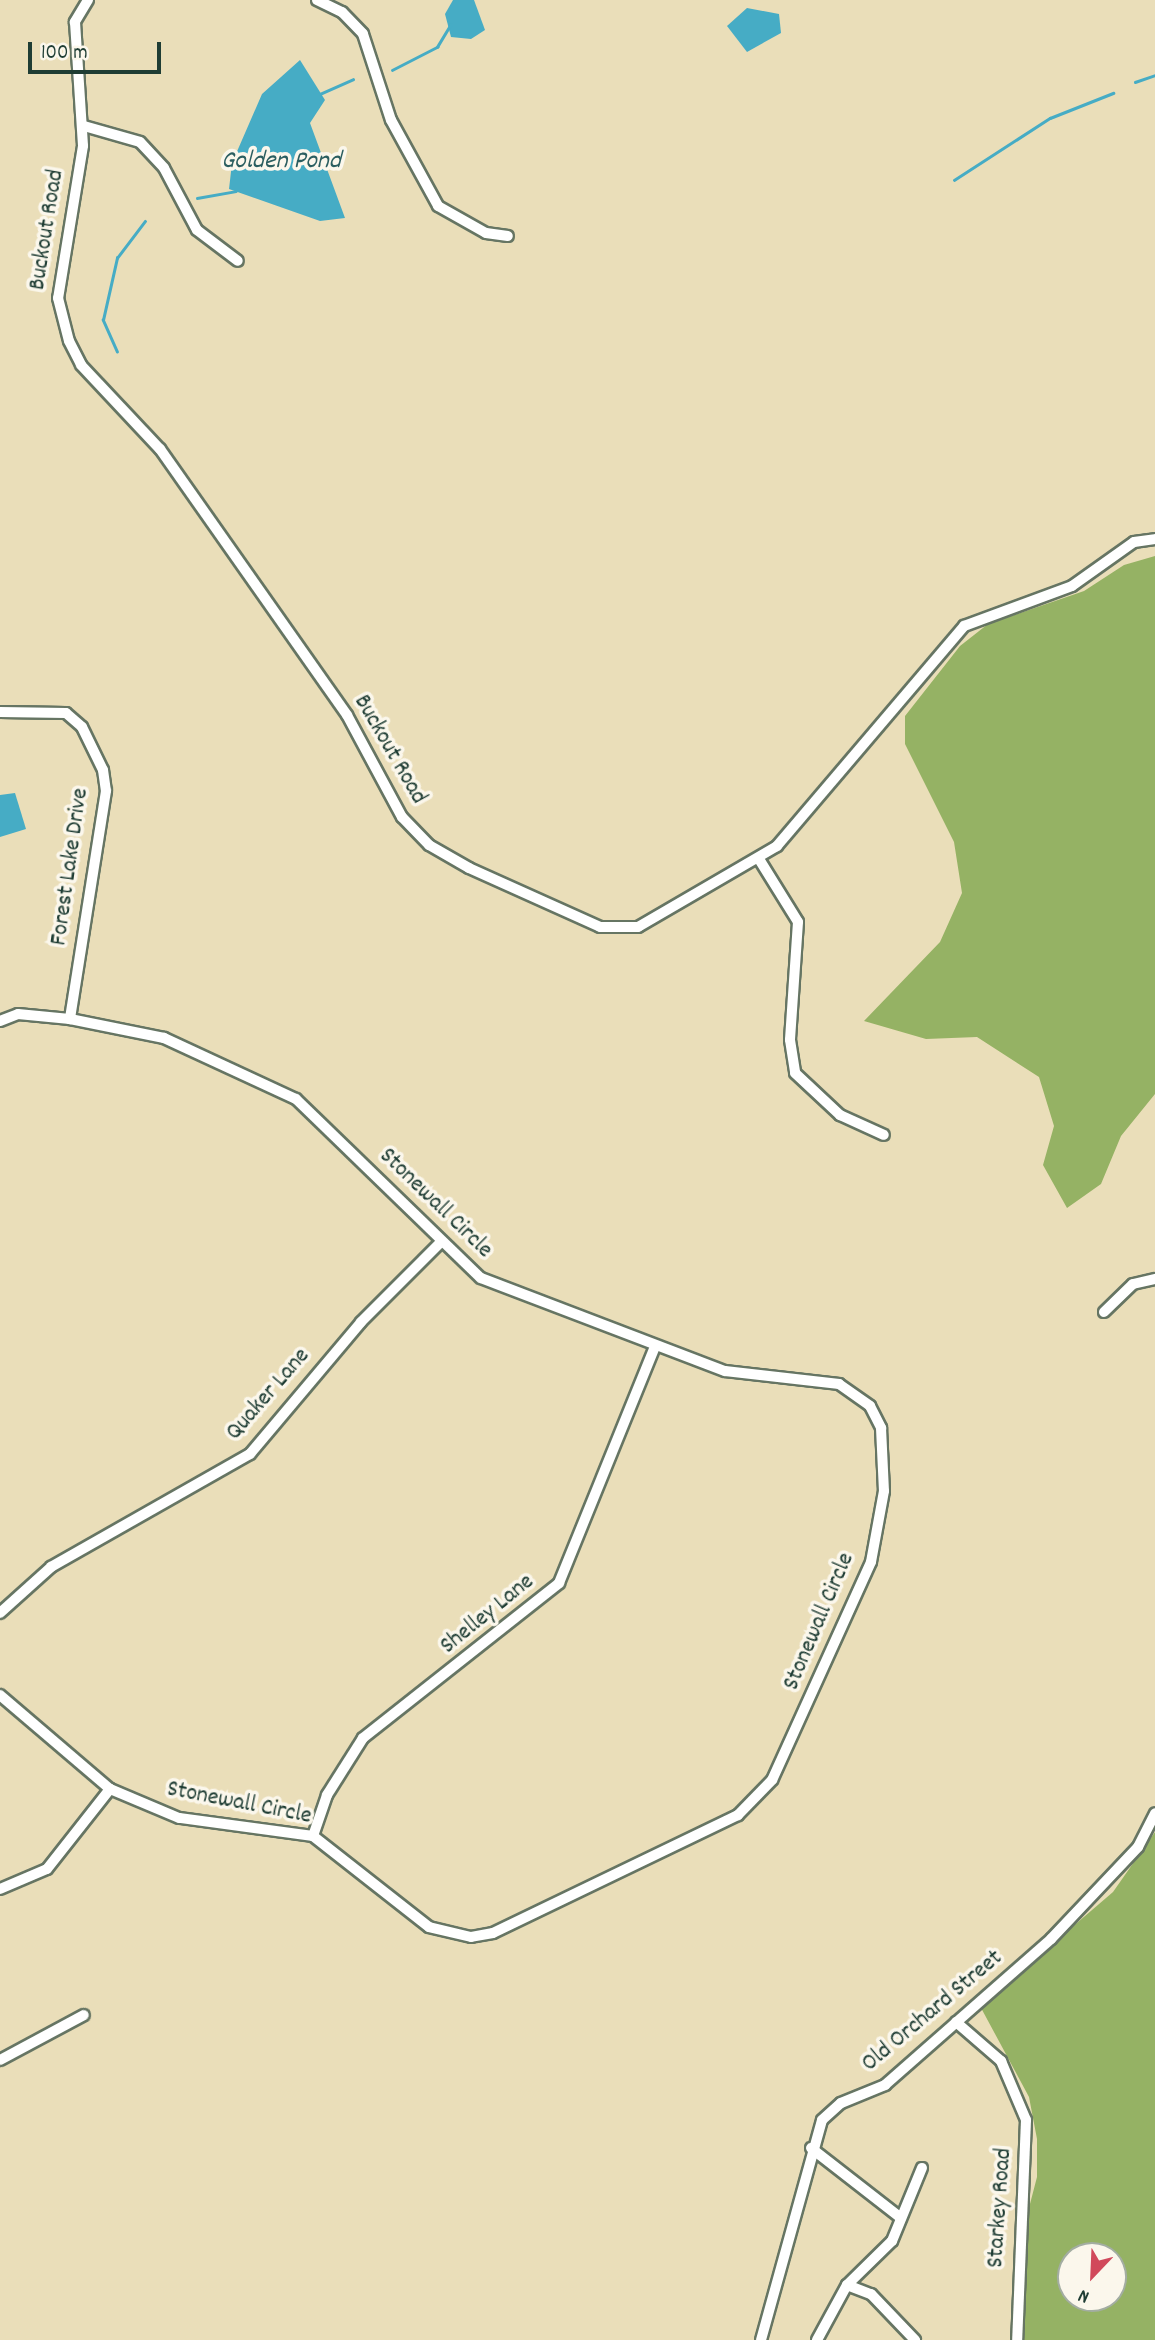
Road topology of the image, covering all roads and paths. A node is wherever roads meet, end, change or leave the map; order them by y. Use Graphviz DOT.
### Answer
graph roads {
  1 [pos="88,0"];
  2 [pos="317,0"];
  3 [pos="84,125"];
  4 [pos="508,236"];
  5 [pos="238,261"];
  6 [pos="1155,539"];
  7 [pos="0,712"];
  8 [pos="759,859"];
  9 [pos="70,1019"];
  10 [pos="0,1021"];
  11 [pos="884,1135"];
  12 [pos="441,1242"];
  13 [pos="1155,1279"];
  14 [pos="1104,1312"];
  15 [pos="654,1349"];
  16 [pos="0,1613"];
  17 [pos="0,1695"];
  18 [pos="110,1789"];
  19 [pos="1155,1813"];
  20 [pos="313,1836"];
  21 [pos="0,1889"];
  22 [pos="84,2015"];
  23 [pos="956,2022"];
  24 [pos="0,2060"];
  25 [pos="811,2148"];
  26 [pos="922,2168"];
  27 [pos="901,2218"];
  28 [pos="847,2285"];
  29 [pos="761,2340"];
  30 [pos="817,2340"];
  31 [pos="915,2340"];
  32 [pos="1017,2340"];
  1 -- 3 [label="street, Buckout Road"];
  2 -- 4 [label="street"];
  3 -- 5 [label="street"];
  3 -- 8 [label="street, Buckout Road"];
  6 -- 8 [label="street, Buckout Road"];
  7 -- 9 [label="street, Forest Lake Drive"];
  8 -- 11 [label="street"];
  9 -- 10 [label="street, Stonewall Circle"];
  9 -- 12 [label="street, Stonewall Circle"];
  12 -- 15 [label="street, Stonewall Circle"];
  12 -- 16 [label="street, Quaker Lane"];
  13 -- 14 [label="street"];
  15 -- 20 [label="street, Shelley Lane"];
  15 -- 20 [label="street, Stonewall Circle"];
  17 -- 18 [label="street, Stonewall Circle"];
  18 -- 20 [label="street, Stonewall Circle"];
  18 -- 21 [label="street"];
  19 -- 23 [label="street, Old Orchard Street"];
  22 -- 24 [label="street"];
  23 -- 25 [label="street, Old Orchard Street"];
  23 -- 32 [label="street, Starkey Road"];
  25 -- 27 [label="street"];
  25 -- 29 [label="street, Old Orchard Street"];
  26 -- 27 [label="street"];
  27 -- 28 [label="street"];
  28 -- 30 [label="street"];
  28 -- 31 [label="street"];
}
